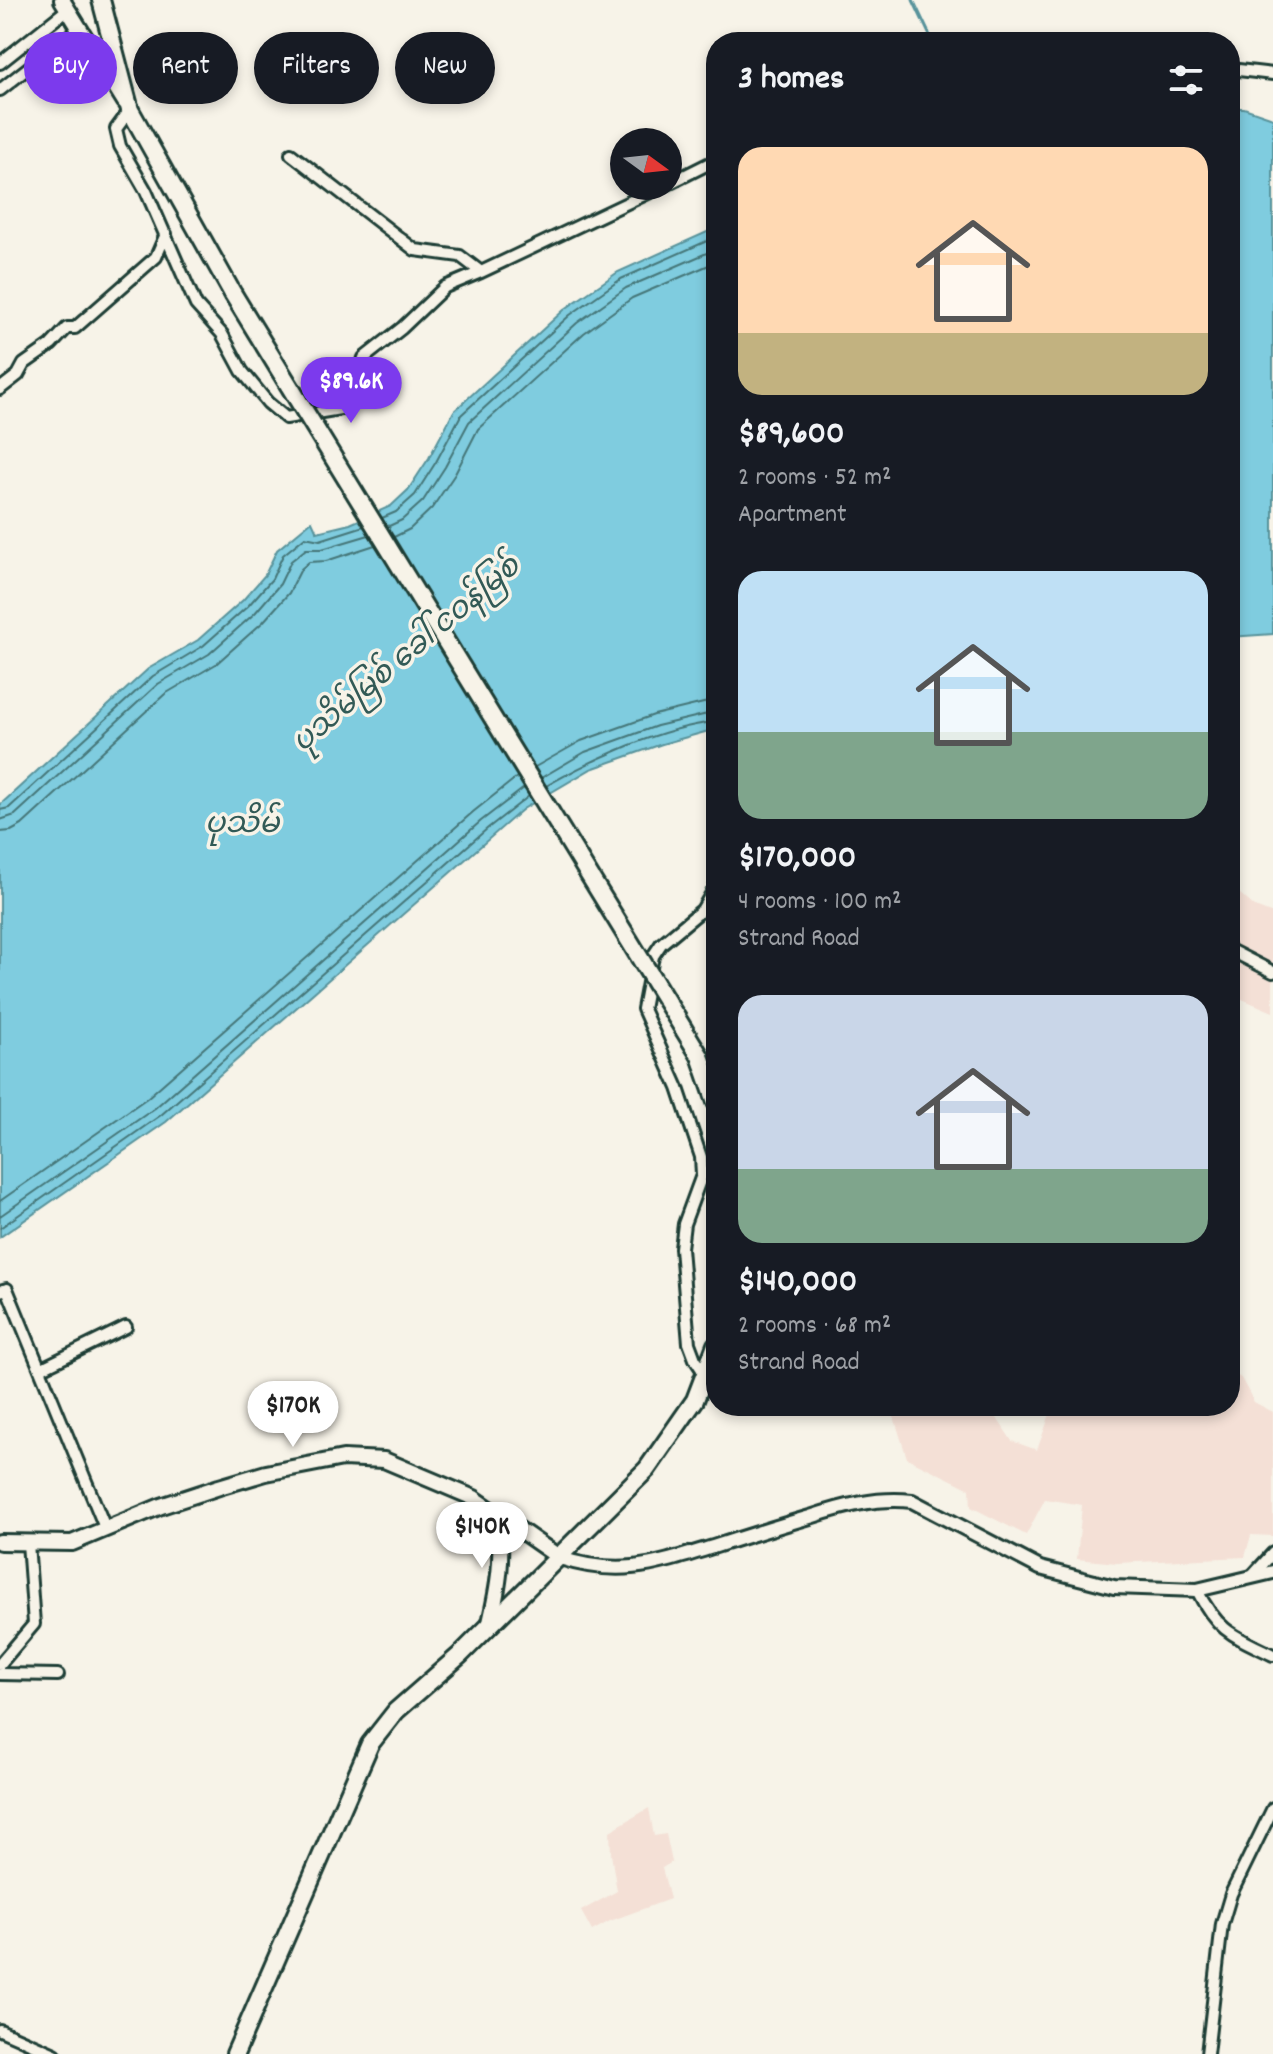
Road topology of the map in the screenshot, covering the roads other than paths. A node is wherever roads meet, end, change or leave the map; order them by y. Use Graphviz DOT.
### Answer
graph roads {
  1 [pos="101,0"];
  2 [pos="65,5"];
  3 [pos="79,28"];
  4 [pos="0,63"];
  5 [pos="1240,70"];
  6 [pos="1273,74"];
  7 [pos="0,90"];
  8 [pos="130,110"];
  9 [pos="291,154"];
  10 [pos="706,165"];
  11 [pos="682,177"];
  12 [pos="634,200"];
  13 [pos="166,234"];
  14 [pos="481,272"];
  15 [pos="0,389"];
  16 [pos="706,903"];
  17 [pos="1240,955"];
  18 [pos="1273,972"];
  19 [pos="706,1073"];
  20 [pos="0,1291"];
  21 [pos="126,1327"];
  22 [pos="40,1369"];
  23 [pos="705,1374"];
  24 [pos="497,1514"];
  25 [pos="106,1530"];
  26 [pos="0,1542"];
  27 [pos="28,1543"];
  28 [pos="1273,1553"];
  29 [pos="560,1558"];
  30 [pos="1273,1572"];
  31 [pos="1252,1576"];
  32 [pos="1197,1590"];
  33 [pos="489,1627"];
  34 [pos="1273,1655"];
  35 [pos="0,1664"];
  36 [pos="0,1674"];
  37 [pos="58,1675"];
  38 [pos="1273,1808"];
  39 [pos="0,2030"];
  40 [pos="55,2054"];
  41 [pos="235,2054"];
  42 [pos="1207,2054"];
  1 -- 8 [label="highway"];
  2 -- 3 [label="main road"];
  2 -- 4 [label="street"];
  3 -- 7 [label="street"];
  3 -- 8 [label="main road"];
  5 -- 6 [label="street"];
  8 -- 13 [label="street"];
  8 -- 19 [label="highway, bridge"];
  9 -- 14 [label="street"];
  10 -- 11 [label="street"];
  12 -- 14 [label="street"];
  13 -- 14 [label="street"];
  13 -- 15 [label="street"];
  16 -- 23 [label="street"];
  17 -- 18 [label="street"];
  20 -- 22 [label="street"];
  21 -- 22 [label="street"];
  22 -- 25 [label="street"];
  23 -- 29 [label="highway"];
  24 -- 25 [label="main road"];
  24 -- 29 [label="main road"];
  24 -- 33 [label="main road"];
  25 -- 27 [label="main road"];
  26 -- 27 [label="main road"];
  27 -- 35 [label="street"];
  28 -- 31 [label="street"];
  29 -- 32 [label="street"];
  29 -- 33 [label="highway"];
  30 -- 31 [label="street"];
  31 -- 32 [label="street"];
  32 -- 34 [label="street"];
  33 -- 41 [label="highway"];
  36 -- 37 [label="street"];
  38 -- 42 [label="street"];
  39 -- 40 [label="street"];
}
